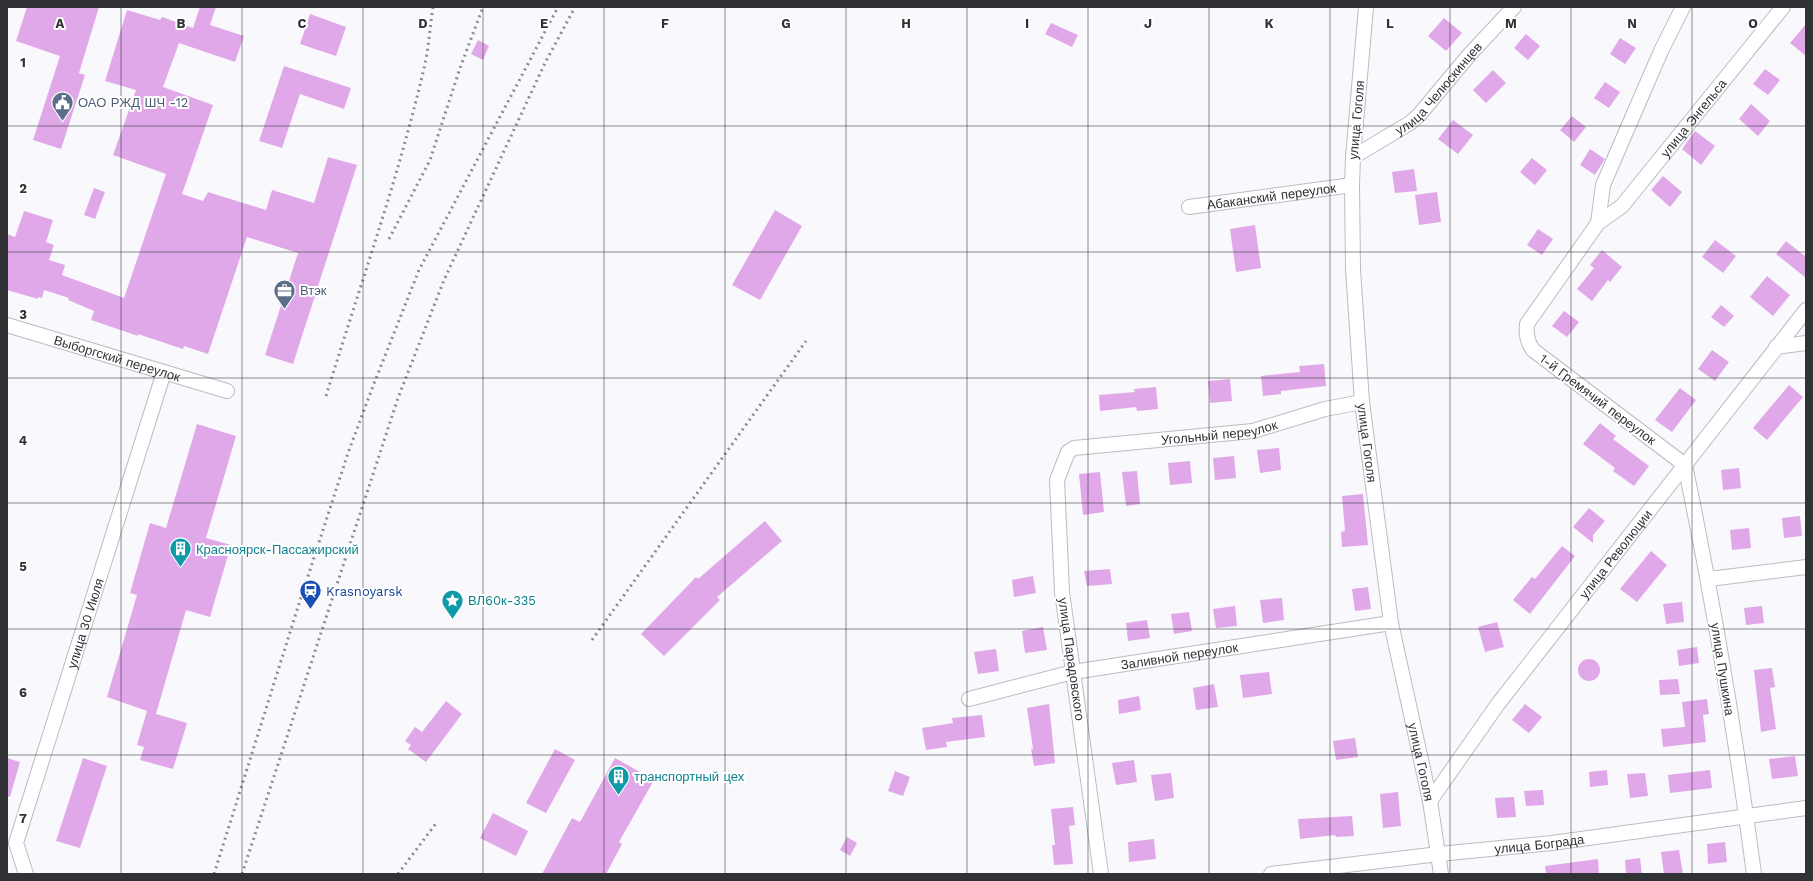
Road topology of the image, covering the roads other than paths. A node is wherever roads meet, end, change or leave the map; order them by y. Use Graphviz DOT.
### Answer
graph roads {
  1 [pos="1366,7"];
  2 [pos="1514,7"];
  3 [pos="1683,7"];
  4 [pos="1783,7"];
  5 [pos="1353,157"];
  6 [pos="1352,185"];
  7 [pos="1189,206"];
  8 [pos="1598,223"];
  9 [pos="1806,310"];
  10 [pos="1527,324"];
  11 [pos="7,325"];
  12 [pos="1806,343"];
  13 [pos="1776,347"];
  14 [pos="164,372"];
  15 [pos="228,391"];
  16 [pos="1362,402"];
  17 [pos="1074,448"];
  18 [pos="1685,465"];
  19 [pos="1806,567"];
  20 [pos="1709,579"];
  21 [pos="1391,623"];
  22 [pos="1073,672"];
  23 [pos="969,699"];
  24 [pos="1430,801"];
  25 [pos="1806,808"];
  26 [pos="1746,815"];
  27 [pos="1439,854"];
  28 [pos="26,874"];
  29 [pos="1101,874"];
  30 [pos="1271,874"];
  31 [pos="1441,874"];
  32 [pos="1754,874"];
  1 -- 5 [label="street, улица Гоголя"];
  2 -- 5 [label="street, улица Челюскинцев"];
  3 -- 8 [label="street, улица Энгельса"];
  4 -- 8 [label="street, улица Энгельса"];
  5 -- 6 [label="street, улица Гоголя"];
  6 -- 7 [label="street, Абаканский переулок"];
  6 -- 16 [label="street, улица Гоголя"];
  8 -- 10 [label="street, улица Энгельса"];
  9 -- 13 [label="street, улица Революции"];
  10 -- 18 [label="street, 1-й Гремячий переулок"];
  11 -- 14 [label="street, Выборгский переулок"];
  12 -- 13 [label="street"];
  13 -- 18 [label="street, улица Революции"];
  14 -- 15 [label="street, Выборгский переулок"];
  14 -- 28 [label="street, улица 30 Июля"];
  16 -- 17 [label="street, Угольный переулок"];
  16 -- 21 [label="street, улица Гоголя"];
  17 -- 22 [label="street, улица Парадовского"];
  18 -- 20 [label="street, улица Пушкина"];
  18 -- 24 [label="street, улица Революции"];
  19 -- 20 [label="street"];
  20 -- 26 [label="street, улица Пушкина"];
  21 -- 22 [label="street, Заливной переулок"];
  21 -- 24 [label="street, улица Гоголя"];
  22 -- 23 [label="street, Заливной переулок"];
  22 -- 29 [label="street, улица Парадовского"];
  24 -- 27 [label="street, улица Гоголя"];
  25 -- 26 [label="street, улица Бограда"];
  26 -- 27 [label="street, улица Бограда"];
  26 -- 32 [label="street, улица Пушкина"];
  27 -- 30 [label="street, улица Бограда"];
  27 -- 31 [label="street, улица Гоголя"];
}
